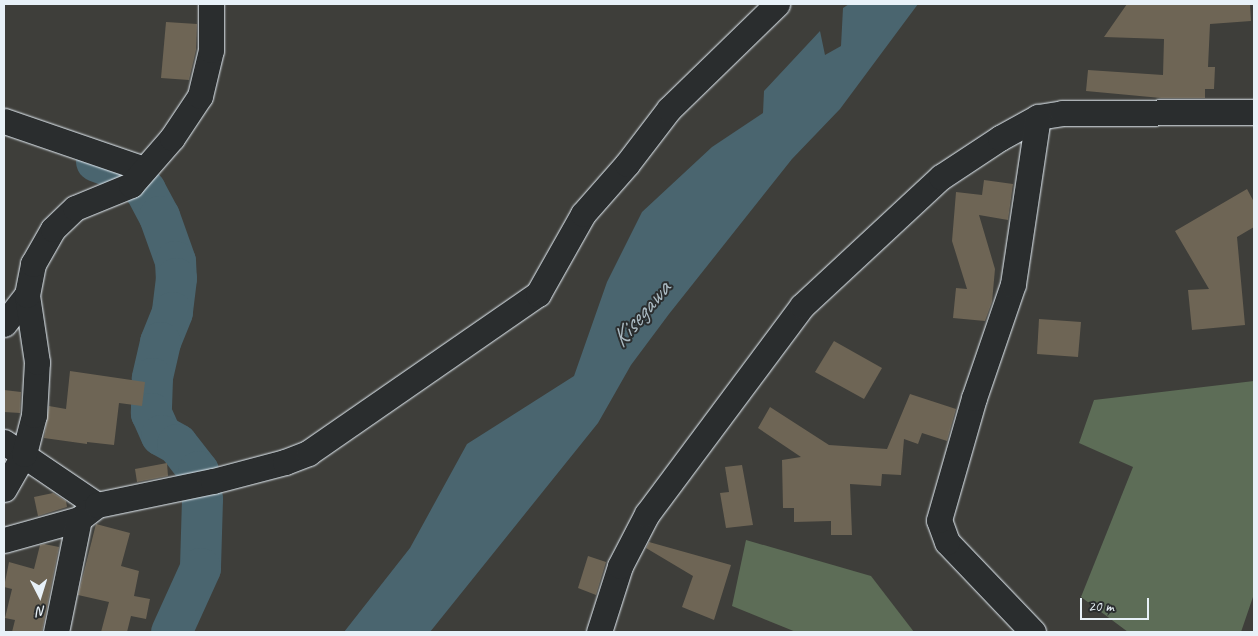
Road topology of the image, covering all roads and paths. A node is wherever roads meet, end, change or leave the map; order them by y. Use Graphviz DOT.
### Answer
graph roads {
  1 [pos="211,4"];
  2 [pos="777,4"];
  3 [pos="1254,112"];
  4 [pos="1038,117"];
  5 [pos="4,121"];
  6 [pos="140,175"];
  7 [pos="26,295"];
  8 [pos="4,324"];
  9 [pos="14,448"];
  10 [pos="4,489"];
  11 [pos="88,512"];
  12 [pos="4,540"];
  13 [pos="56,632"];
  14 [pos="599,632"];
  15 [pos="1033,632"];
  1 -- 6 [label="street"];
  2 -- 11 [label="street"];
  3 -- 4 [label="street"];
  4 -- 14 [label="street"];
  4 -- 15 [label="street"];
  5 -- 6 [label="street"];
  6 -- 7 [label="street"];
  7 -- 8 [label="street"];
  7 -- 9 [label="street"];
  9 -- 10 [label="street"];
  9 -- 11 [label="street"];
  11 -- 12 [label="street"];
  11 -- 13 [label="street"];
}
